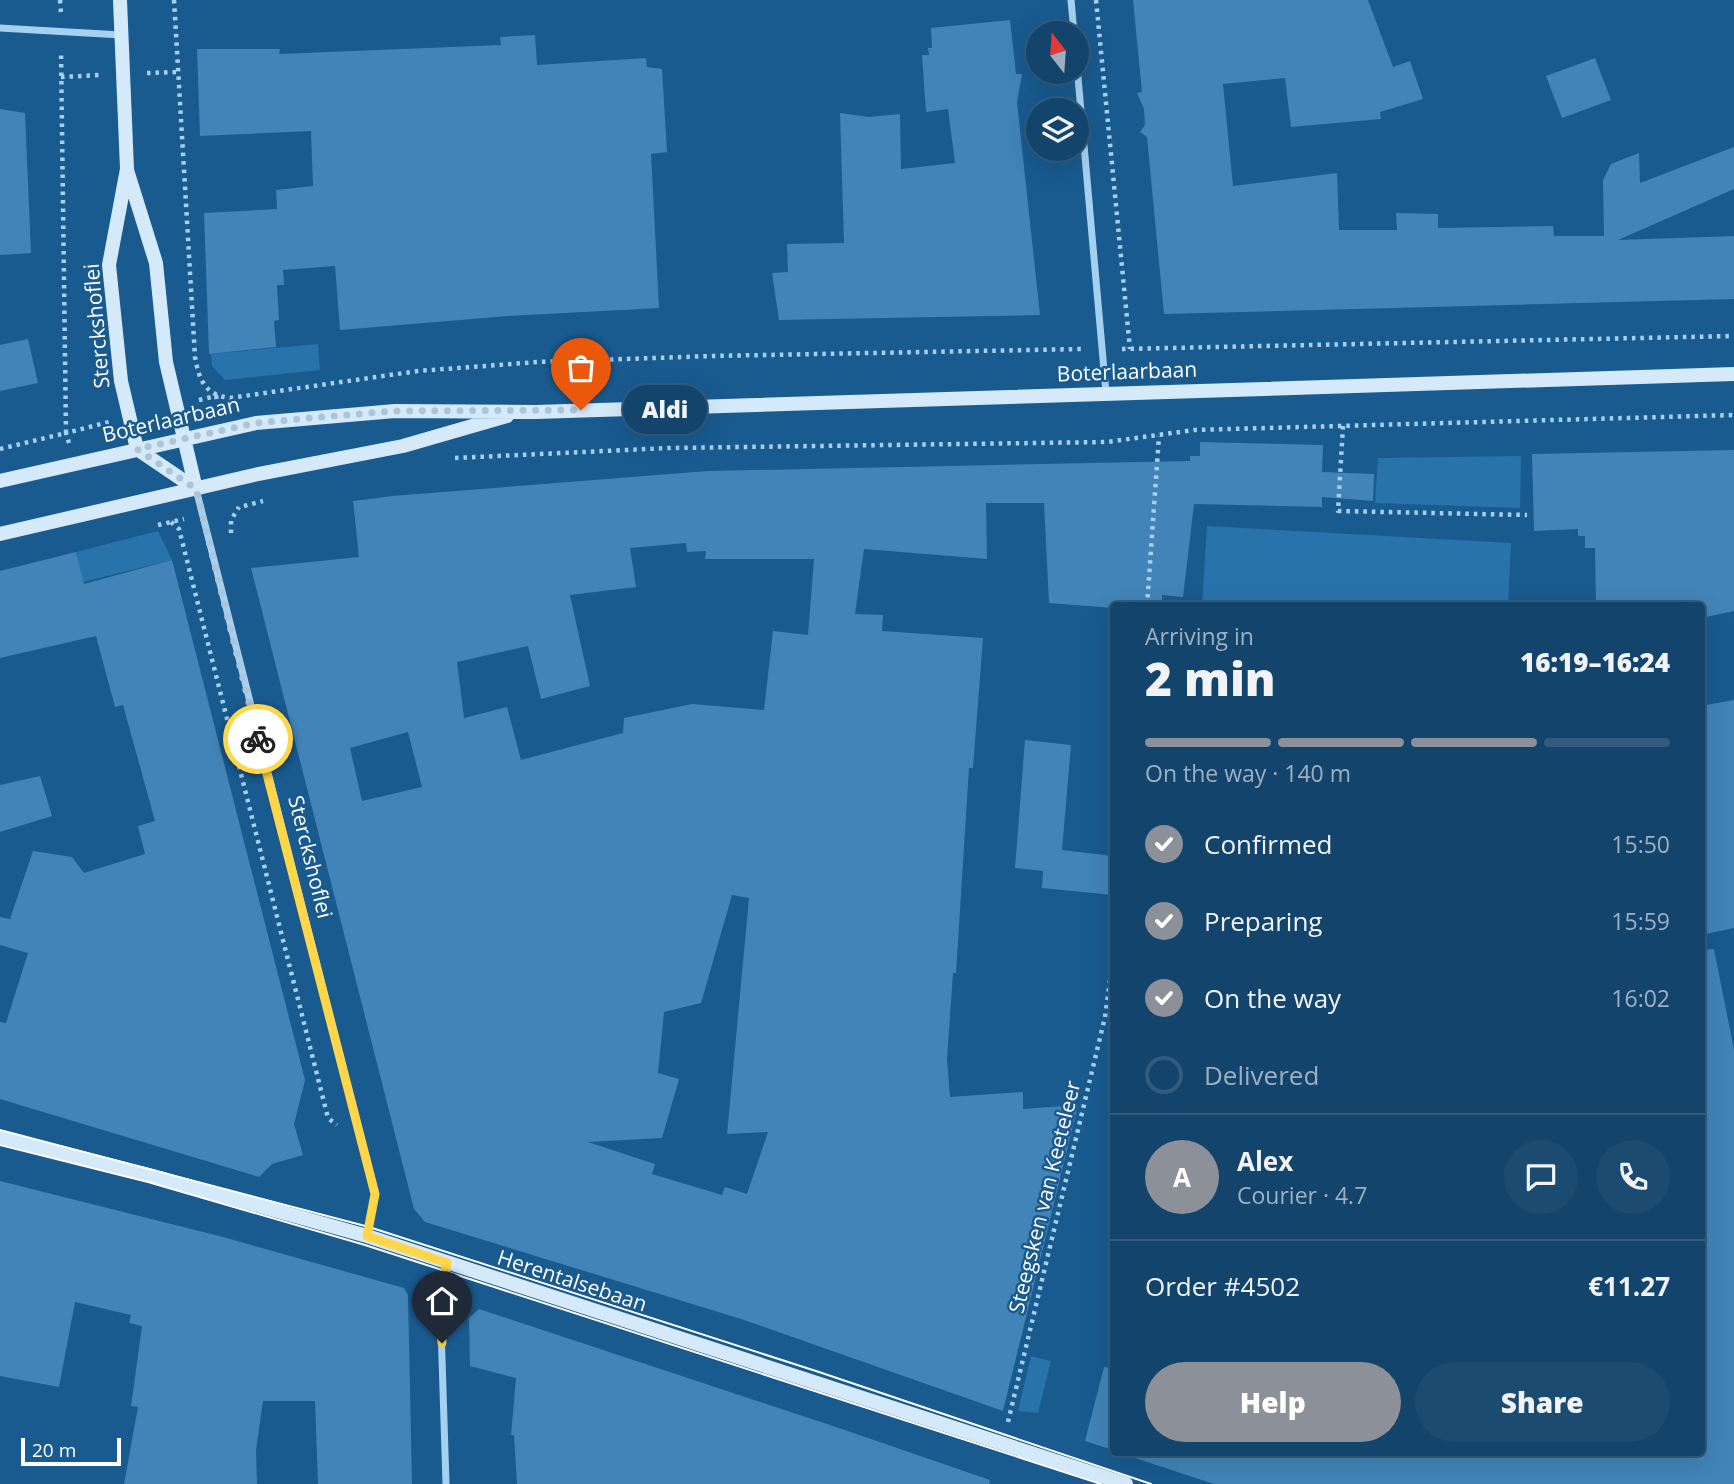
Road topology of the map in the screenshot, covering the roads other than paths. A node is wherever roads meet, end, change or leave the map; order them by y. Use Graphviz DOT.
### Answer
graph roads {
  1 [pos="120,0"];
  2 [pos="1071,0"];
  3 [pos="1073,21"];
  4 [pos="0,28"];
  5 [pos="122,35"];
  6 [pos="1079,84"];
  7 [pos="127,169"];
  8 [pos="1734,374"];
  9 [pos="1106,393"];
  10 [pos="522,412"];
  11 [pos="184,439"];
  12 [pos="137,449"];
  13 [pos="0,481"];
  14 [pos="196,489"];
  15 [pos="0,534"];
  16 [pos="0,1137"];
  17 [pos="367,1236"];
  18 [pos="447,1263"];
  19 [pos="446,1484"];
  20 [pos="1126,1484"];
  1 -- 5 [label="main road, Sterckshoflei"];
  2 -- 3 [label="street"];
  4 -- 5 [label="street"];
  5 -- 7 [label="main road, Sterckshoflei"];
  6 -- 9 [label="street"];
  7 -- 11 [label="main road, Sterckshoflei"];
  7 -- 12 [label="main road, Sterckshoflei"];
  8 -- 9 [label="main road, Boterlaarbaan"];
  9 -- 10 [label="main road, Boterlaarbaan"];
  10 -- 11 [label="main road, Boterlaarbaan"];
  10 -- 14 [label="main road, Boterlaarbaan"];
  11 -- 12 [label="main road, Boterlaarbaan"];
  11 -- 14 [label="main road, Sterckshoflei"];
  12 -- 13 [label="main road, Boterlaarbaan"];
  12 -- 14 [label="main road"];
  14 -- 15 [label="main road, Boterlaarbaan"];
  14 -- 17 [label="street, Sterckshoflei"];
  16 -- 17 [label="main road, Herentalsebaan"];
  17 -- 18 [label="main road, Herentalsebaan"];
  18 -- 19 [label="street"];
  18 -- 20 [label="main road, Herentalsebaan"];
}
